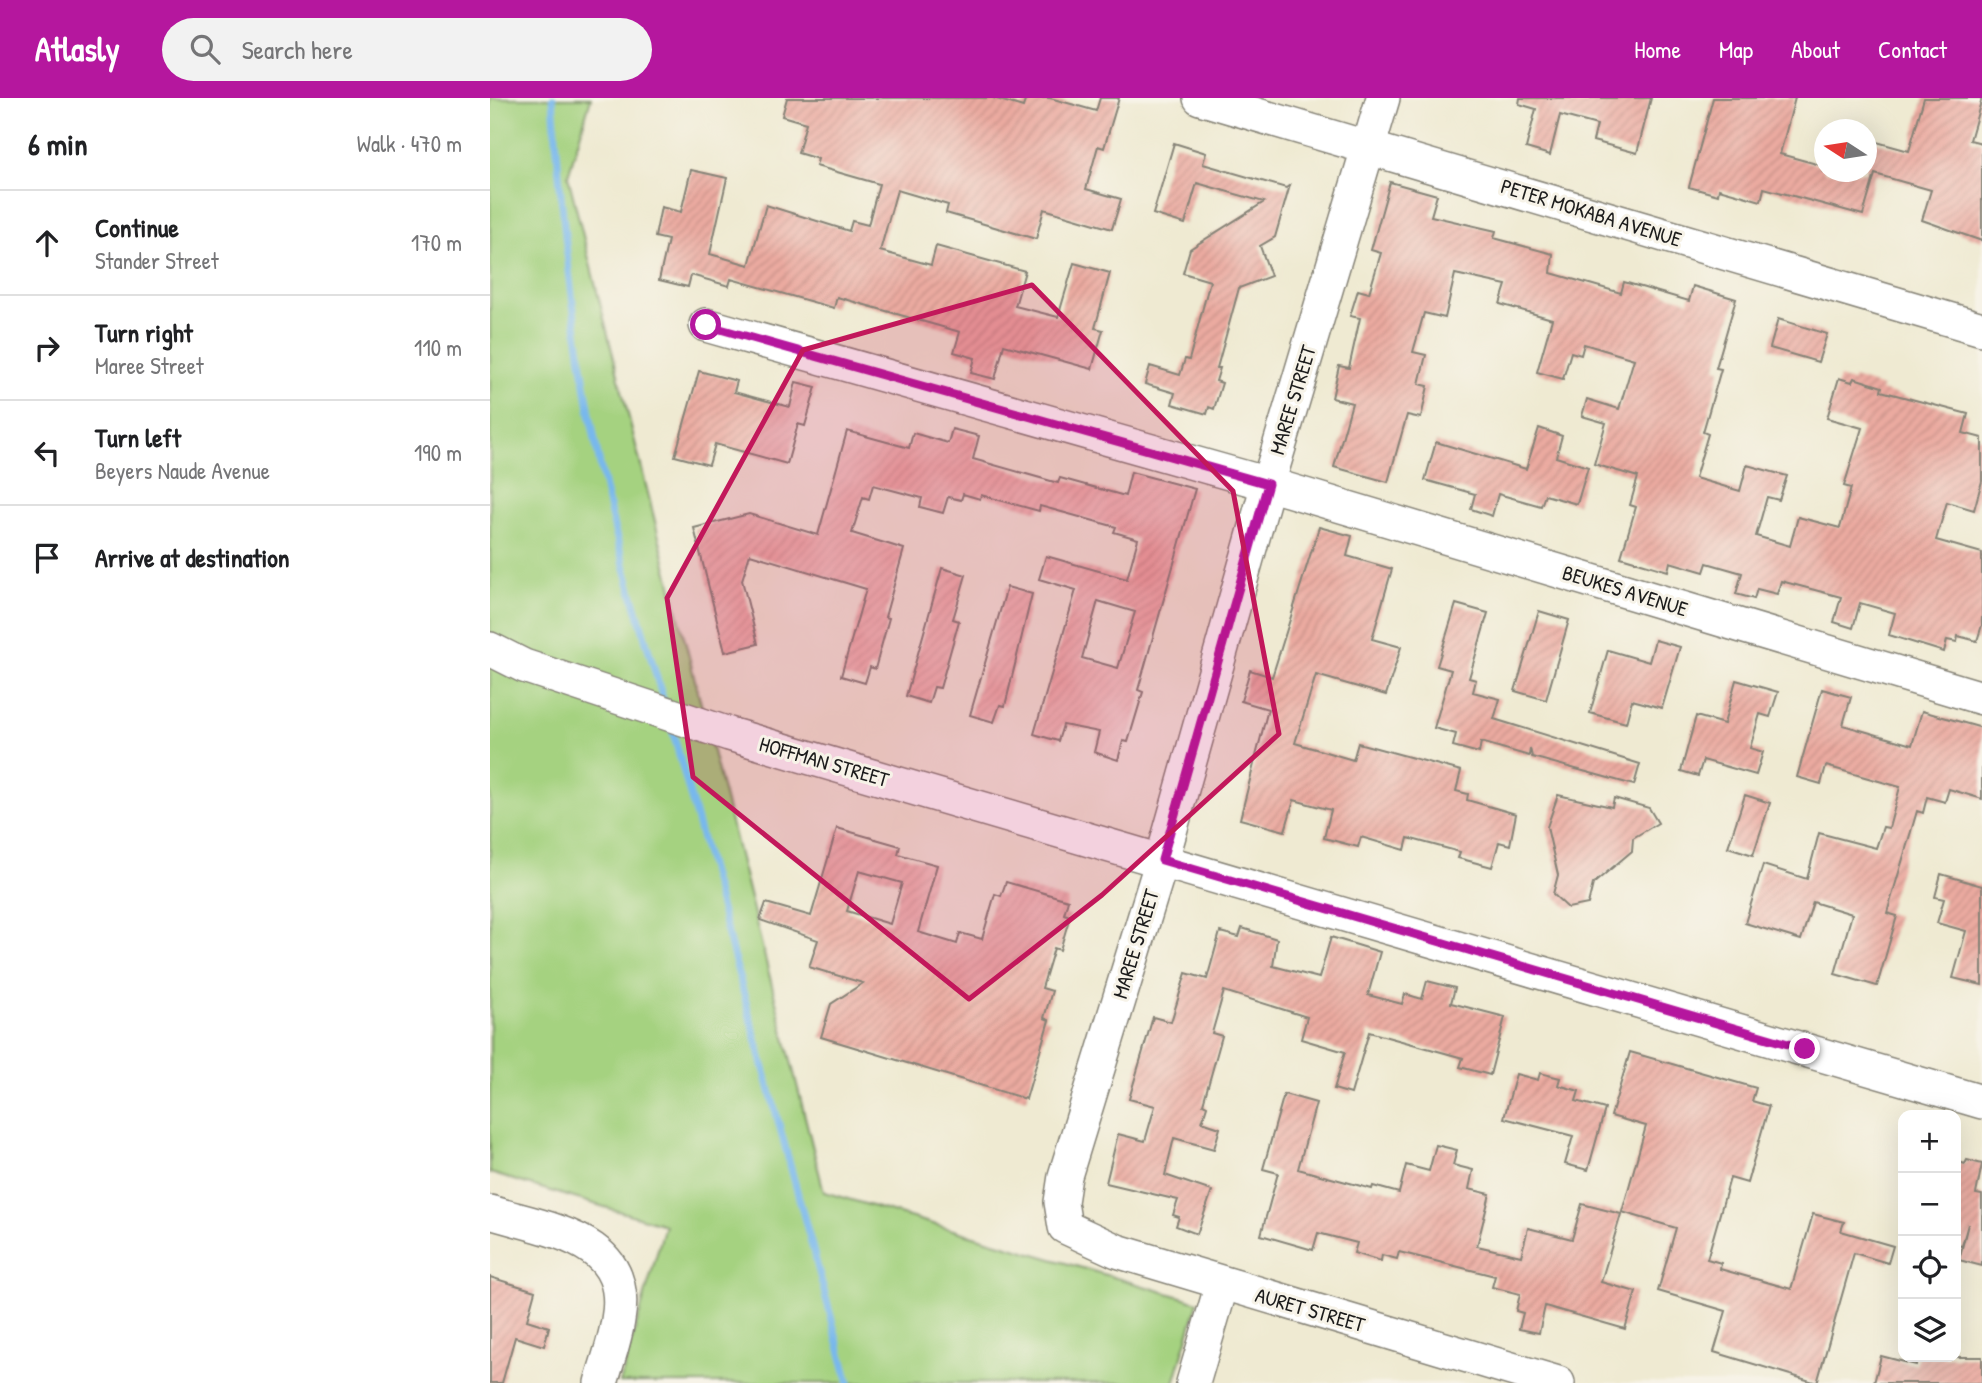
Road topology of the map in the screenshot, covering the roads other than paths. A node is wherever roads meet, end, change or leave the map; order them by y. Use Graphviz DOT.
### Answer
graph roads {
  1 [pos="1200,98"];
  2 [pos="1382,98"];
  3 [pos="1368,147"];
  4 [pos="706,325"];
  5 [pos="1982,330"];
  6 [pos="1268,484"];
  7 [pos="490,649"];
  8 [pos="1982,698"];
  9 [pos="1162,860"];
  10 [pos="1982,1102"];
  11 [pos="490,1212"];
  12 [pos="1065,1227"];
  13 [pos="1222,1284"];
  14 [pos="601,1383"];
  15 [pos="1193,1383"];
  16 [pos="1558,1383"];
  1 -- 3 [label="street, PETER MOKABA AVENUE"];
  2 -- 3 [label="street, MAREE STREET"];
  3 -- 5 [label="street, PETER MOKABA AVENUE"];
  3 -- 6 [label="street, MAREE STREET"];
  4 -- 6 [label="street, BEUKES AVENUE"];
  6 -- 8 [label="street, BEUKES AVENUE"];
  6 -- 9 [label="street, MAREE STREET"];
  7 -- 9 [label="street, HOFFMAN STREET"];
  9 -- 10 [label="street, HOFFMAN STREET"];
  9 -- 12 [label="street, MAREE STREET"];
  11 -- 14 [label="street"];
  12 -- 13 [label="street, AURET STREET"];
  13 -- 15 [label="street"];
  13 -- 16 [label="street, AURET STREET"];
}
